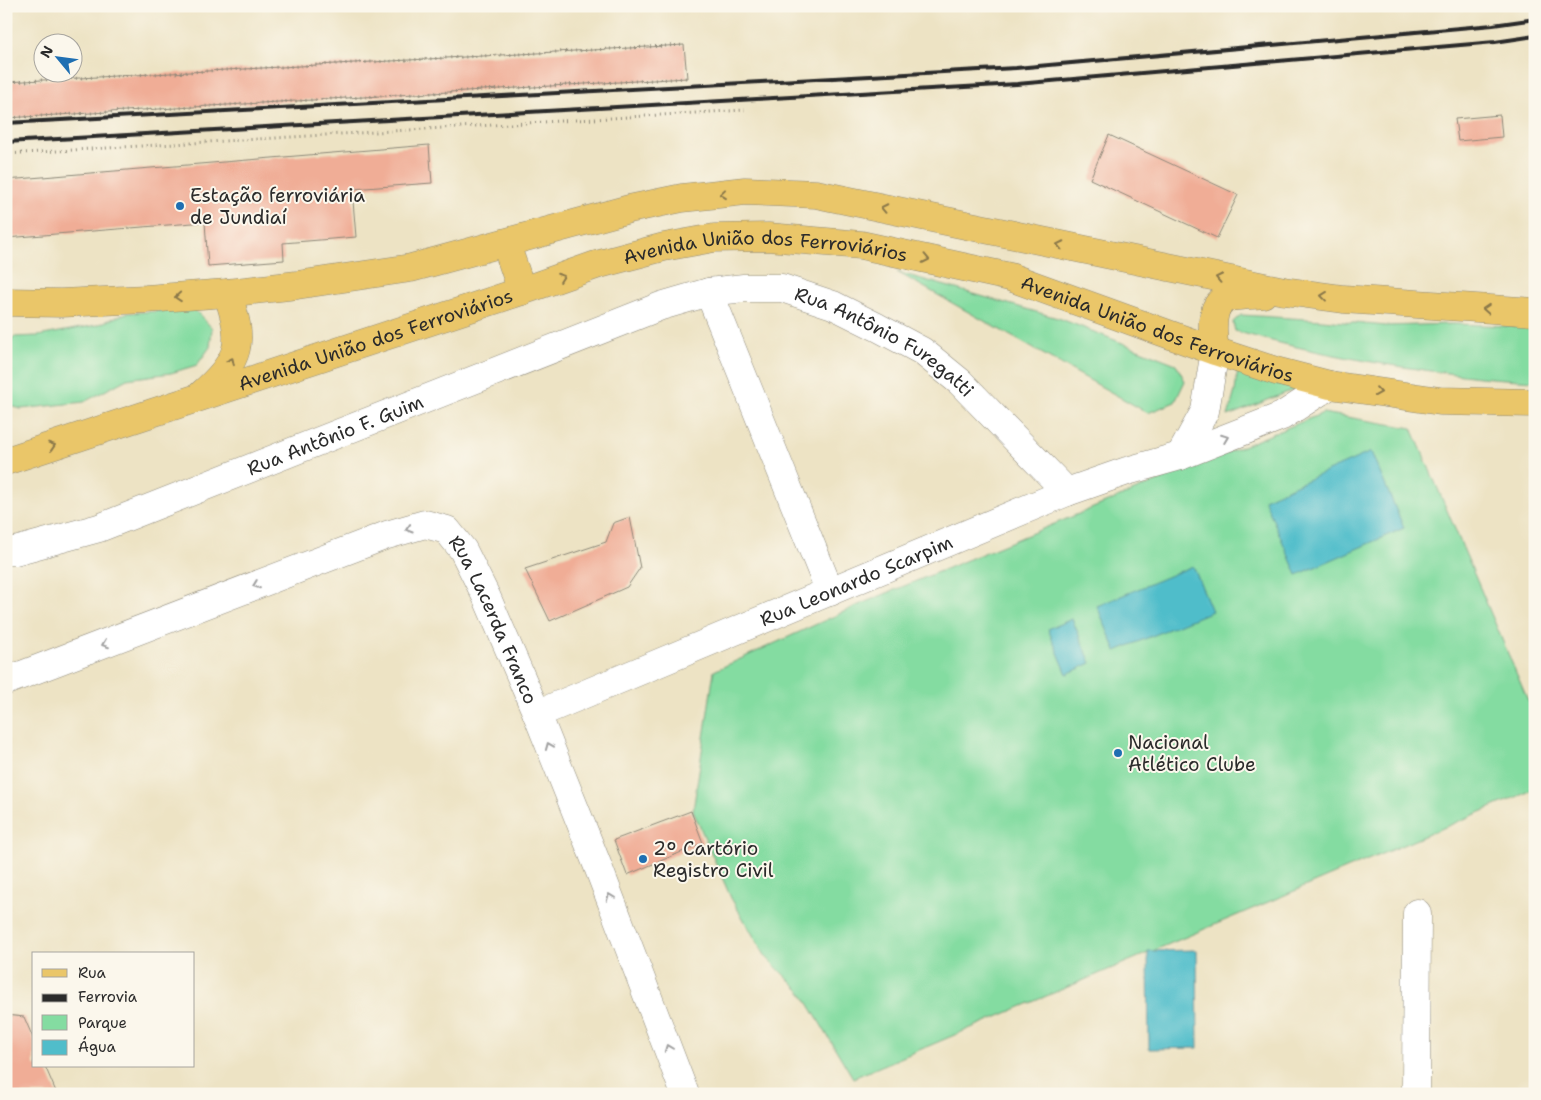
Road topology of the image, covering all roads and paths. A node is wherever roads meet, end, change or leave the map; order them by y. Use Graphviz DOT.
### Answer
graph roads {
  1 [pos="684,45"];
  2 [pos="687,78"];
  3 [pos="6,82"];
  4 [pos="745,110"];
  5 [pos="6,118"];
  6 [pos="6,154"];
  7 [pos="506,244"];
  8 [pos="1284,291"];
  9 [pos="522,292"];
  10 [pos="709,292"];
  11 [pos="227,293"];
  12 [pos="6,302"];
  13 [pos="660,306"];
  14 [pos="1535,312"];
  15 [pos="1216,351"];
  16 [pos="1330,385"];
  17 [pos="199,397"];
  18 [pos="1535,403"];
  19 [pos="1180,456"];
  20 [pos="6,462"];
  21 [pos="1067,492"];
  22 [pos="6,551"];
  23 [pos="830,592"];
  24 [pos="6,681"];
  25 [pos="537,714"];
  26 [pos="1417,913"];
  27 [pos="686,1094"];
  28 [pos="1416,1094"];
  1 -- 3 [label="path"];
  2 -- 5 [label="path"];
  4 -- 6 [label="path"];
  8 -- 7 [label="main road, one-way"];
  7 -- 9 [label="main road"];
  7 -- 11 [label="main road"];
  14 -- 8 [label="main road, one-way"];
  8 -- 15 [label="main road"];
  9 -- 15 [label="main road, Avenida União dos Ferroviários, one-way"];
  9 -- 17 [label="main road, Avenida União dos Ferroviários"];
  10 -- 13 [label="street, Rua Antônio Furegatti"];
  10 -- 21 [label="street, Rua Antônio Furegatti"];
  10 -- 23 [label="street"];
  11 -- 12 [label="main road, one-way"];
  17 -- 11 [label="main road, one-way"];
  13 -- 22 [label="street, Rua Antônio F. Guim"];
  15 -- 16 [label="main road, Avenida União dos Ferroviários"];
  15 -- 19 [label="street"];
  16 -- 18 [label="main road, Avenida União dos Ferroviários, one-way"];
  19 -- 16 [label="street, Rua Leonardo Scarpim, one-way"];
  20 -- 17 [label="main road, Avenida União dos Ferroviários, one-way"];
  19 -- 21 [label="street, Rua Leonardo Scarpim"];
  21 -- 23 [label="street, Rua Leonardo Scarpim"];
  23 -- 25 [label="street, Rua Leonardo Scarpim"];
  25 -- 24 [label="street, Rua Lacerda Franco, one-way"];
  27 -- 25 [label="street, Rua Lacerda Franco, one-way"];
  26 -- 28 [label="street"];
}
